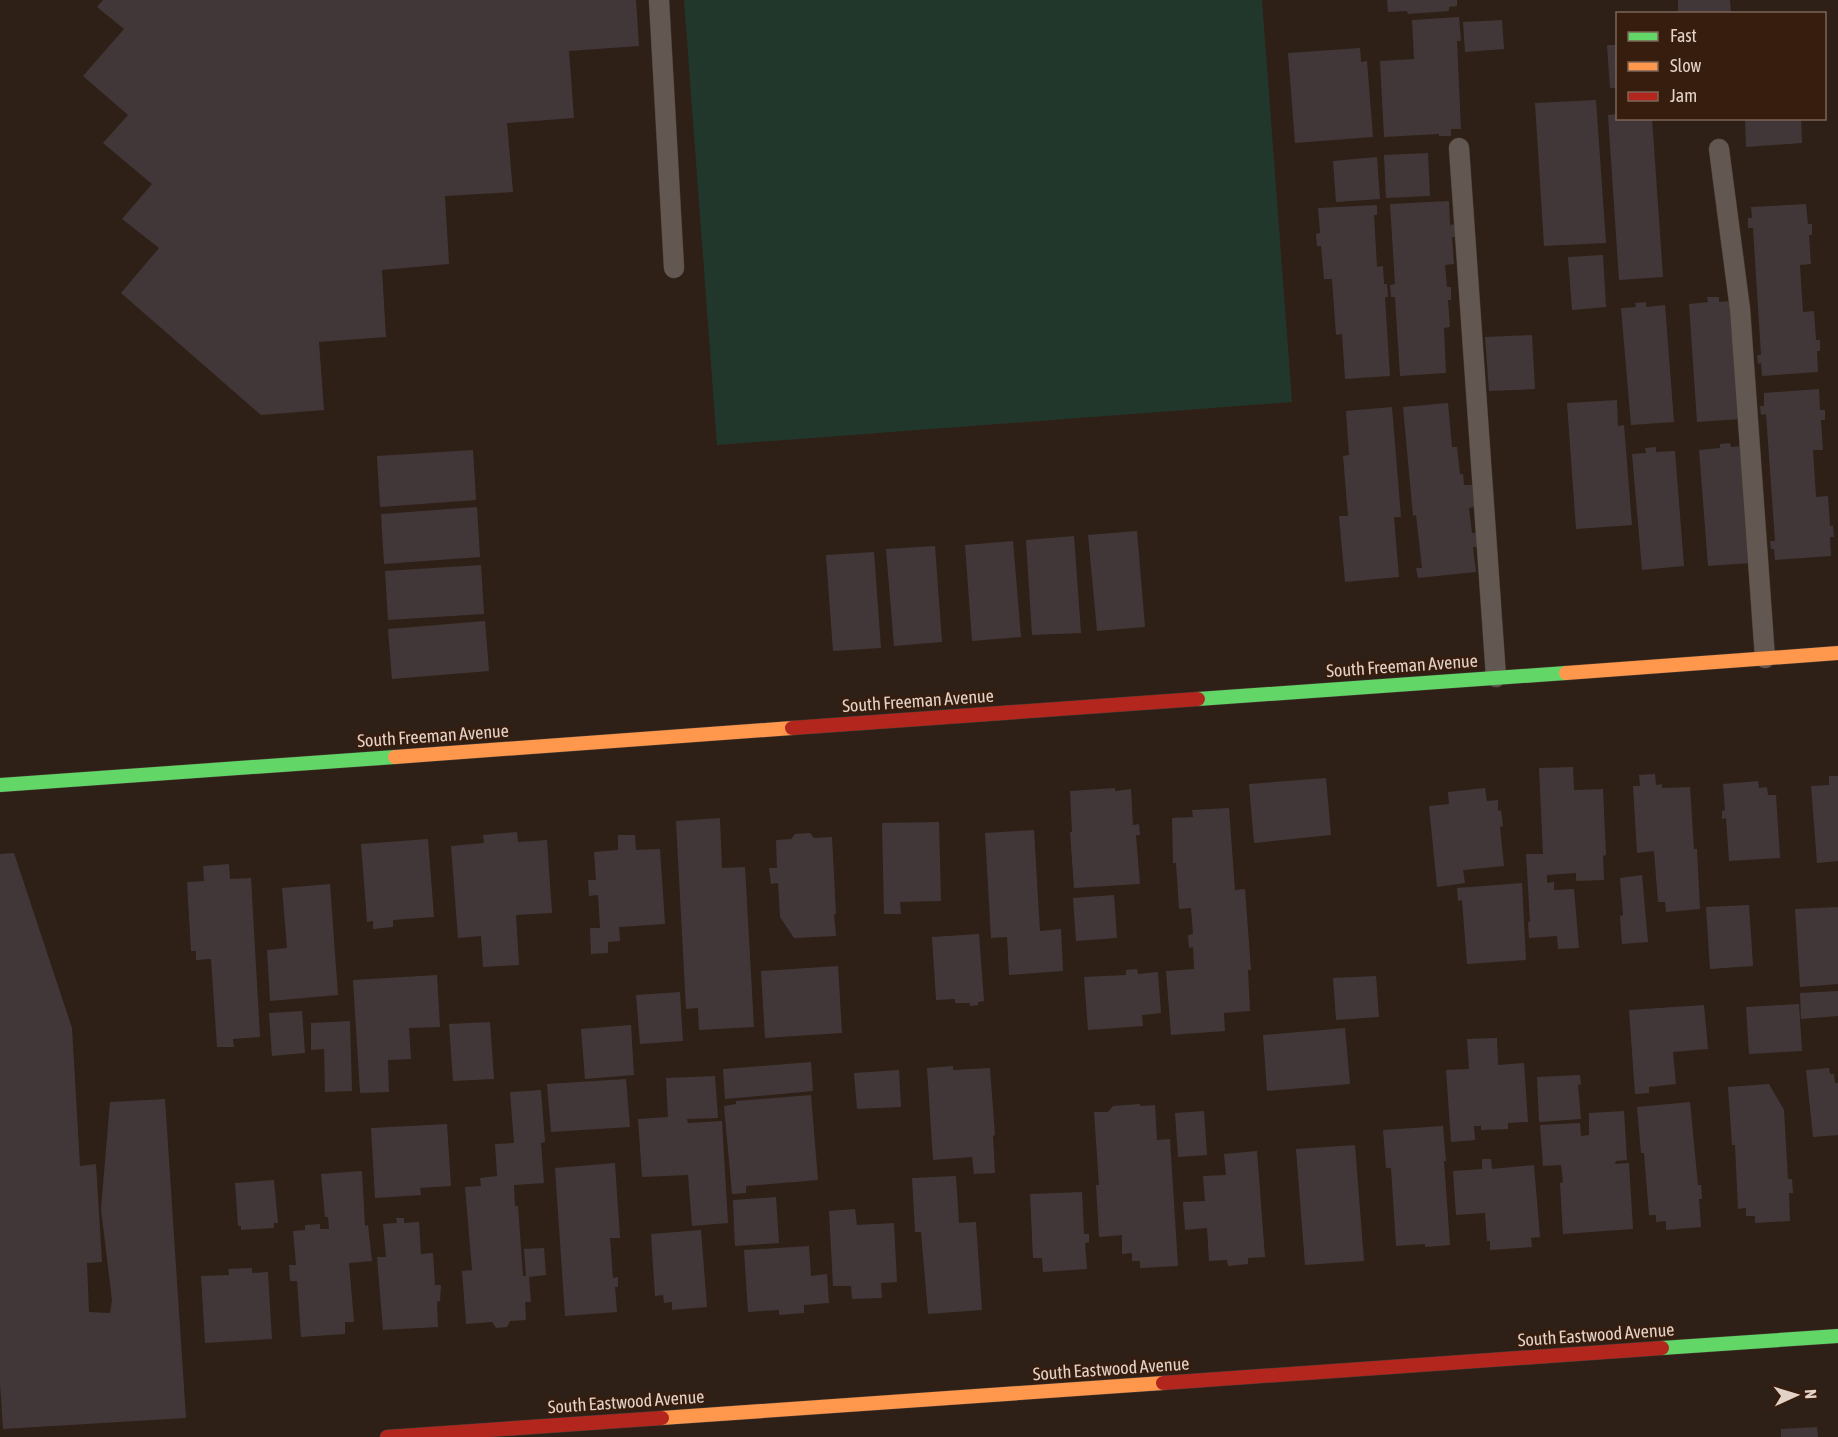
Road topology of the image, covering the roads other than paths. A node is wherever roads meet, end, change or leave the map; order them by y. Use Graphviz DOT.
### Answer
graph roads {
  1 [pos="658,0"];
  2 [pos="1459,148"];
  3 [pos="1719,149"];
  4 [pos="674,268"];
  5 [pos="1838,653"];
  6 [pos="1765,658"];
  7 [pos="1496,677"];
  8 [pos="0,785"];
  9 [pos="1838,1336"];
  10 [pos="387,1437"];
  1 -- 4 [label="lane"];
  2 -- 7 [label="lane"];
  3 -- 6 [label="lane"];
  5 -- 6 [label="street, South Freeman Avenue"];
  6 -- 7 [label="street, South Freeman Avenue"];
  7 -- 8 [label="street, South Freeman Avenue"];
  9 -- 10 [label="street, South Eastwood Avenue"];
}
